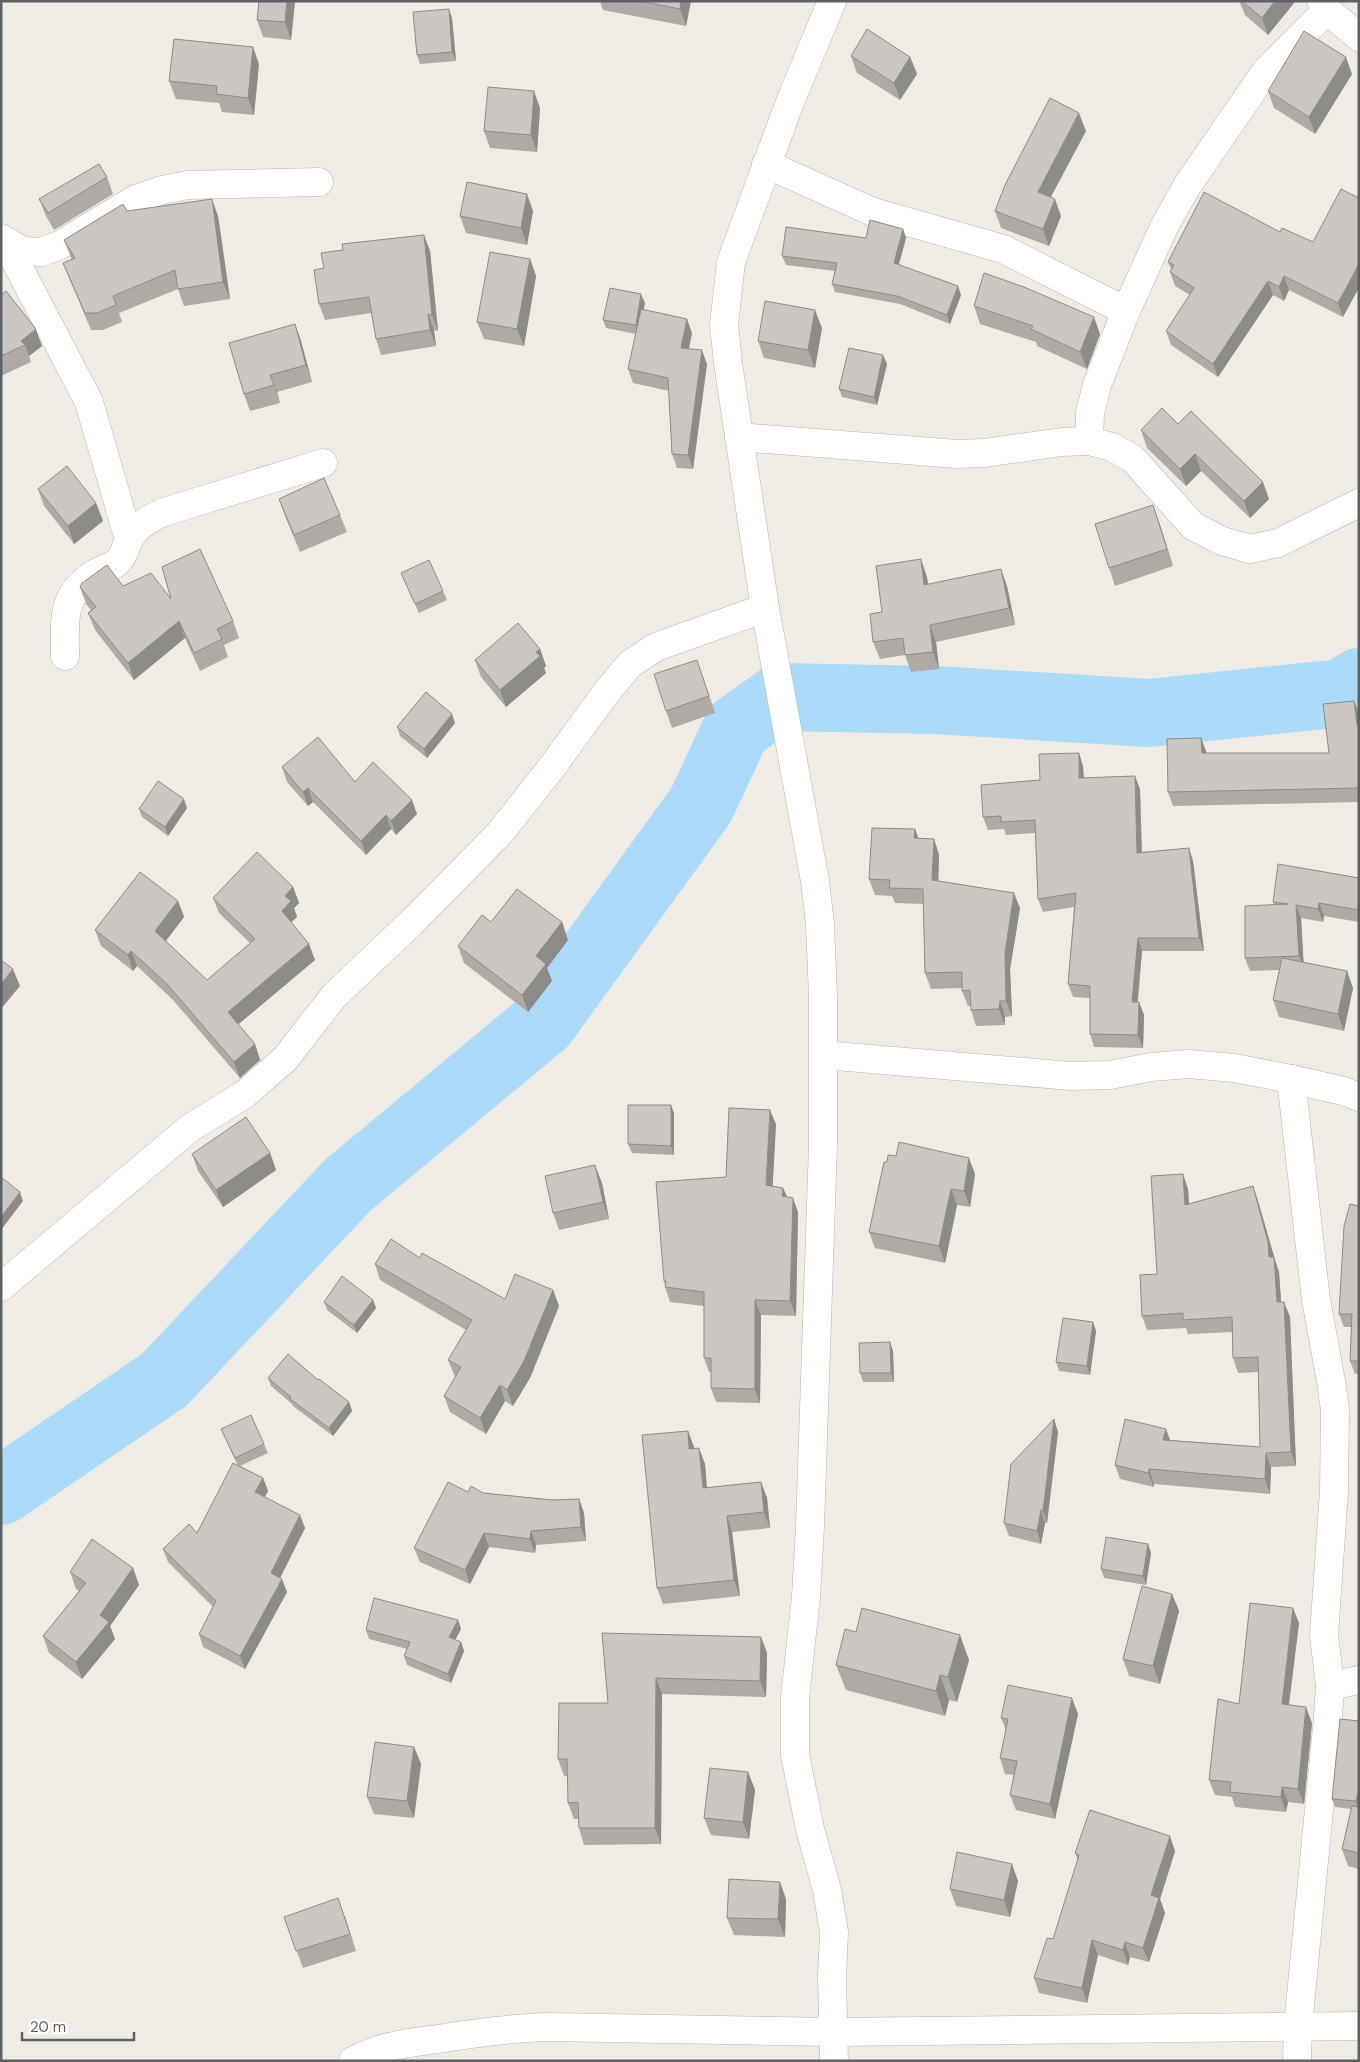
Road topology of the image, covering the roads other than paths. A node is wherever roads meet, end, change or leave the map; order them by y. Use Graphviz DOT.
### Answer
graph roads {
  1 [pos="832,1"];
  2 [pos="1324,6"];
  3 [pos="1359,37"];
  4 [pos="766,164"];
  5 [pos="319,182"];
  6 [pos="3,239"];
  7 [pos="1126,310"];
  8 [pos="739,437"];
  9 [pos="1089,441"];
  10 [pos="323,463"];
  11 [pos="1359,503"];
  12 [pos="129,540"];
  13 [pos="765,608"];
  14 [pos="65,656"];
  15 [pos="824,1055"];
  16 [pos="1291,1078"];
  17 [pos="1359,1097"];
  18 [pos="1,1287"];
  19 [pos="1359,1680"];
  20 [pos="1330,1686"];
  21 [pos="1298,2026"];
  22 [pos="1359,2026"];
  23 [pos="832,2032"];
  24 [pos="353,2061"];
  25 [pos="834,2061"];
  26 [pos="1297,2061"];
  1 -- 4 [label="street"];
  2 -- 3 [label="street"];
  2 -- 7 [label="street"];
  4 -- 7 [label="street"];
  4 -- 8 [label="street"];
  5 -- 6 [label="street"];
  6 -- 12 [label="street"];
  7 -- 9 [label="street"];
  8 -- 9 [label="street"];
  8 -- 13 [label="street"];
  9 -- 11 [label="street"];
  10 -- 12 [label="street"];
  12 -- 14 [label="street"];
  13 -- 15 [label="street"];
  13 -- 18 [label="street"];
  15 -- 16 [label="street"];
  15 -- 23 [label="street"];
  16 -- 17 [label="street"];
  16 -- 20 [label="street"];
  19 -- 20 [label="street"];
  20 -- 21 [label="street"];
  21 -- 22 [label="street"];
  21 -- 23 [label="street"];
  21 -- 26 [label="street"];
  23 -- 24 [label="street"];
  23 -- 25 [label="street"];
}
